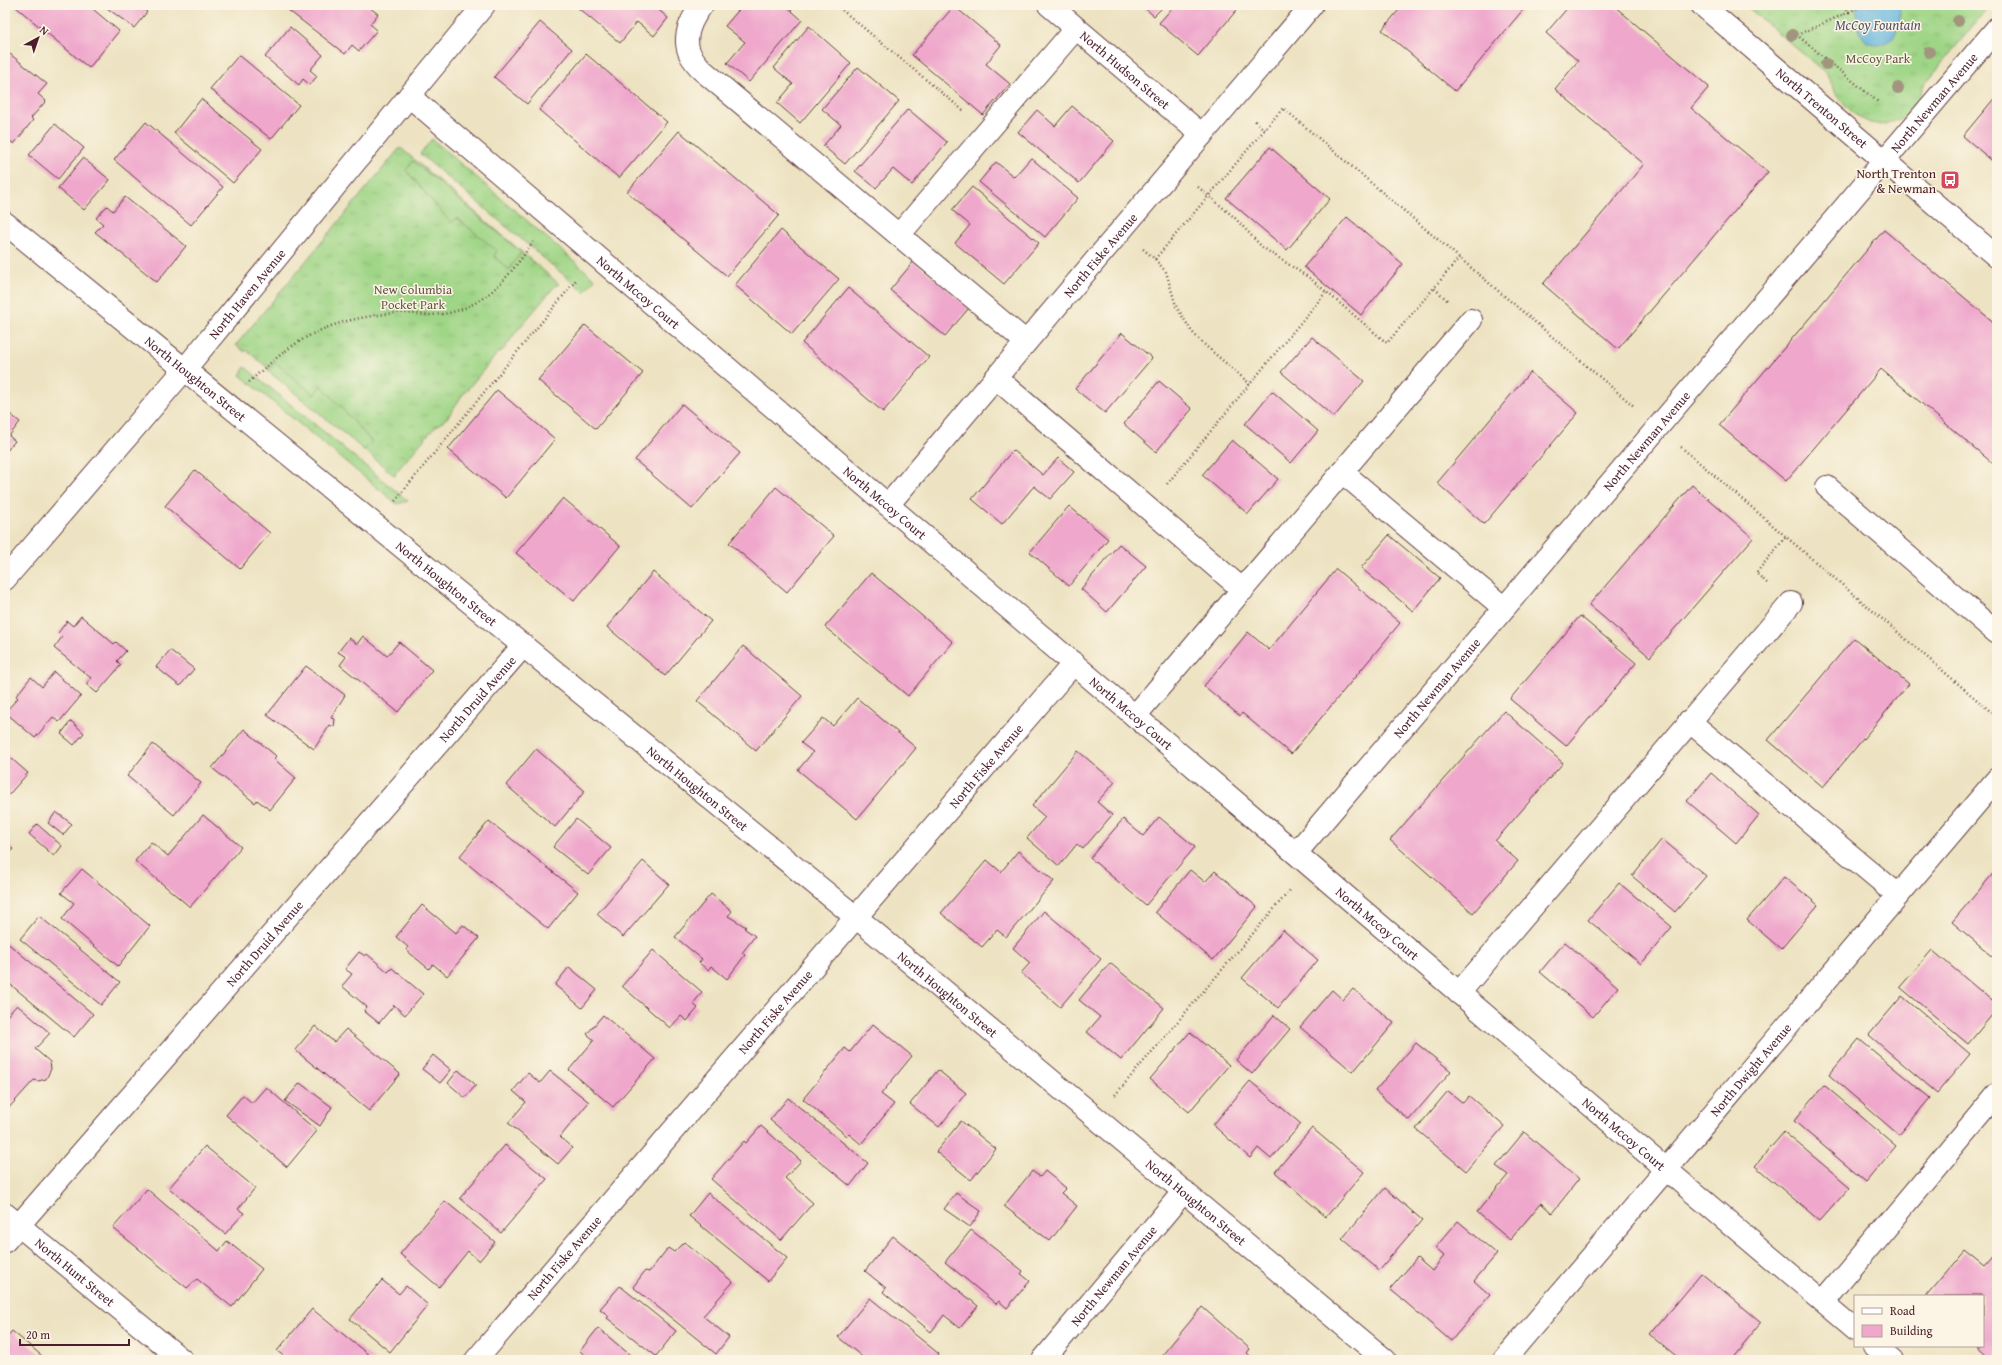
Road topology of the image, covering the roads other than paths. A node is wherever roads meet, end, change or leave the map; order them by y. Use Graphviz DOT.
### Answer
graph roads {
  1 [pos="484,5"];
  2 [pos="702,5"];
  3 [pos="1049,5"];
  4 [pos="1312,5"];
  5 [pos="1702,5"];
  6 [pos="1076,28"];
  7 [pos="1997,28"];
  8 [pos="409,96"];
  9 [pos="1202,135"];
  10 [pos="1883,161"];
  11 [pos="5,223"];
  12 [pos="899,235"];
  13 [pos="1997,257"];
  14 [pos="1471,320"];
  15 [pos="1026,342"];
  16 [pos="185,369"];
  17 [pos="996,378"];
  18 [pos="1342,472"];
  19 [pos="1827,487"];
  20 [pos="888,505"];
  21 [pos="5,579"];
  22 [pos="1243,590"];
  23 [pos="1791,603"];
  24 [pos="1504,608"];
  25 [pos="1997,633"];
  26 [pos="524,644"];
  27 [pos="1074,664"];
  28 [pos="1135,716"];
  29 [pos="1690,721"];
  30 [pos="1997,779"];
  31 [pos="1303,859"];
  32 [pos="1898,896"];
  33 [pos="857,918"];
  34 [pos="1459,993"];
  35 [pos="1997,1094"];
  36 [pos="1666,1169"];
  37 [pos="1184,1191"];
  38 [pos="9,1227"];
  39 [pos="1823,1302"];
  40 [pos="1854,1328"];
  41 [pos="1876,1347"];
  42 [pos="182,1360"];
  43 [pos="476,1360"];
  44 [pos="1043,1360"];
  45 [pos="1385,1360"];
  46 [pos="1504,1360"];
  47 [pos="1891,1360"];
  1 -- 8 [label="street, North Haven Avenue"];
  2 -- 12 [label="street"];
  3 -- 6 [label="street, North Hudson Street"];
  4 -- 9 [label="street, North Fiske Avenue"];
  5 -- 10 [label="street, North Trenton Street"];
  6 -- 9 [label="street, North Hudson Street"];
  6 -- 12 [label="street"];
  7 -- 10 [label="street, North Newman Avenue"];
  8 -- 16 [label="street, North Haven Avenue"];
  8 -- 20 [label="street, North Mccoy Court"];
  9 -- 15 [label="street, North Fiske Avenue"];
  10 -- 13 [label="street, North Trenton Street"];
  10 -- 24 [label="street, North Newman Avenue"];
  11 -- 16 [label="street, North Houghton Street"];
  12 -- 15 [label="street"];
  14 -- 18 [label="street"];
  15 -- 17 [label="street, North Fiske Avenue"];
  16 -- 21 [label="street, North Haven Avenue"];
  16 -- 26 [label="street, North Houghton Street"];
  17 -- 20 [label="street, North Fiske Avenue"];
  17 -- 22 [label="street"];
  18 -- 22 [label="street"];
  18 -- 24 [label="street"];
  19 -- 25 [label="street"];
  20 -- 27 [label="street, North Mccoy Court"];
  22 -- 28 [label="street"];
  23 -- 29 [label="street"];
  24 -- 31 [label="street, North Newman Avenue"];
  26 -- 33 [label="street, North Houghton Street"];
  26 -- 38 [label="street, North Druid Avenue"];
  27 -- 28 [label="street, North Mccoy Court"];
  27 -- 33 [label="street, North Fiske Avenue"];
  28 -- 31 [label="street, North Mccoy Court"];
  29 -- 32 [label="street"];
  29 -- 34 [label="street"];
  30 -- 32 [label="street, North Dwight Avenue"];
  31 -- 34 [label="street, North Mccoy Court"];
  32 -- 36 [label="street, North Dwight Avenue"];
  33 -- 37 [label="street, North Houghton Street"];
  33 -- 43 [label="street, North Fiske Avenue"];
  34 -- 36 [label="street, North Mccoy Court"];
  35 -- 39 [label="street"];
  36 -- 39 [label="street, North Mccoy Court"];
  36 -- 46 [label="street, North Dwight Avenue"];
  37 -- 44 [label="street, North Newman Avenue"];
  37 -- 45 [label="street, North Houghton Street"];
  38 -- 42 [label="street, North Hunt Street"];
  39 -- 40 [label="street, North Mccoy Court"];
  41 -- 47 [label="street"];
}
